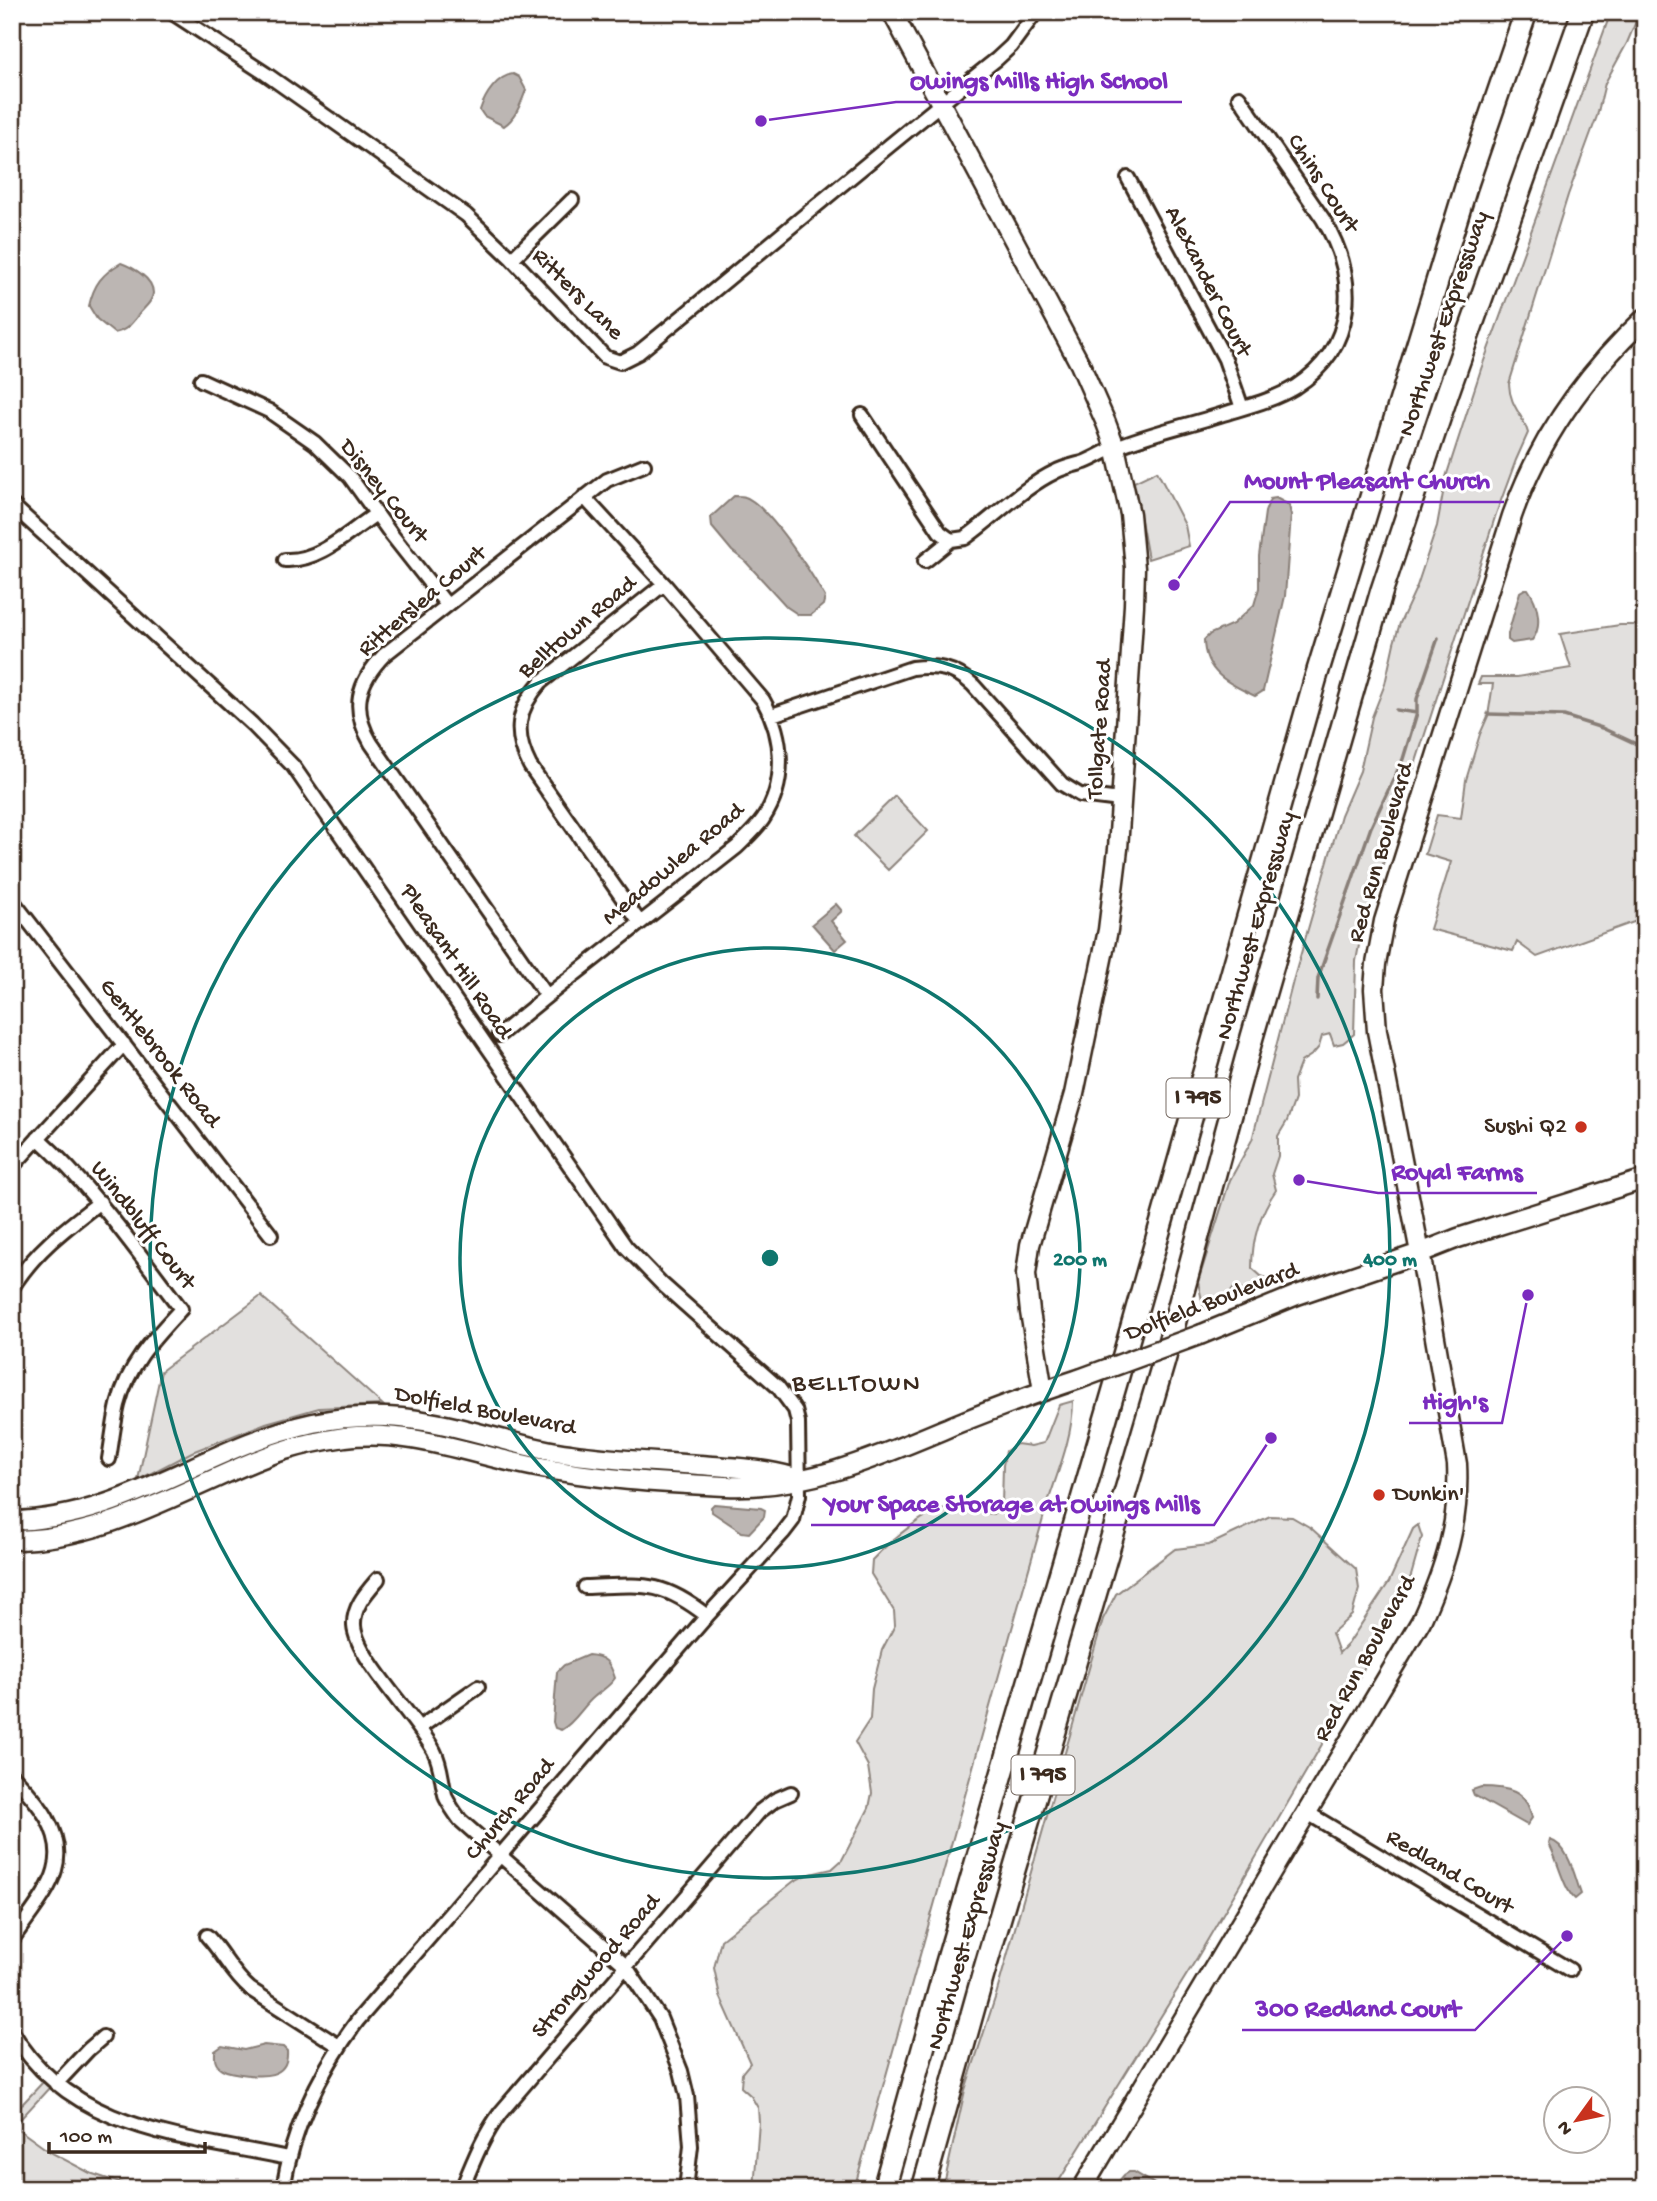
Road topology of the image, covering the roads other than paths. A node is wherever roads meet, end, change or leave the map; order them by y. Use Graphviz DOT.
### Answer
graph roads {
  1 [pos="171,12"];
  2 [pos="892,12"];
  3 [pos="1036,12"];
  4 [pos="1091,12"];
  5 [pos="1117,12"];
  6 [pos="1526,12"];
  7 [pos="1583,12"];
  8 [pos="1239,97"];
  9 [pos="940,103"];
  10 [pos="1128,178"];
  11 [pos="572,201"];
  12 [pos="512,258"];
  13 [pos="1645,318"];
  14 [pos="201,380"];
  15 [pos="1242,408"];
  16 [pos="862,415"];
  17 [pos="1115,447"];
  18 [pos="644,465"];
  19 [pos="584,497"];
  20 [pos="12,505"];
  21 [pos="376,514"];
  22 [pos="951,540"];
  23 [pos="285,560"];
  24 [pos="925,561"];
  25 [pos="664,584"];
  26 [pos="447,605"];
  27 [pos="772,715"];
  28 [pos="1120,800"];
  29 [pos="12,900"];
  30 [pos="640,923"];
  31 [pos="547,996"];
  32 [pos="499,1035"];
  33 [pos="124,1044"];
  34 [pos="38,1138"];
  35 [pos="12,1167"];
  36 [pos="1645,1179"];
  37 [pos="100,1202"];
  38 [pos="271,1235"];
  39 [pos="1420,1253"];
  40 [pos="12,1288"];
  41 [pos="1043,1391"];
  42 [pos="109,1459"];
  43 [pos="798,1478"];
  44 [pos="12,1521"];
  45 [pos="12,1540"];
  46 [pos="377,1579"];
  47 [pos="585,1587"];
  48 [pos="707,1616"];
  49 [pos="478,1687"];
  50 [pos="419,1728"];
  51 [pos="12,1775"];
  52 [pos="791,1793"];
  53 [pos="1306,1812"];
  54 [pos="500,1856"];
  55 [pos="207,1936"];
  56 [pos="12,1940"];
  57 [pos="625,1965"];
  58 [pos="1570,1970"];
  59 [pos="12,2031"];
  60 [pos="103,2037"];
  61 [pos="339,2046"];
  62 [pos="56,2084"];
  63 [pos="288,2158"];
  64 [pos="283,2189"];
  65 [pos="462,2189"];
  66 [pos="686,2189"];
  67 [pos="884,2189"];
  68 [pos="923,2189"];
  69 [pos="1082,2189"];
  1 -- 12 [label="street, Ritters Lane"];
  2 -- 9 [label="main road, Tollgate Road"];
  3 -- 9 [label="street, Ritters Lane"];
  4 -- 5 [label="street"];
  6 -- 67 [label="highway, Northwest Expressway / I 795"];
  7 -- 68 [label="highway, Northwest Expressway / I 795"];
  8 -- 15 [label="street, Chins Court"];
  9 -- 12 [label="street, Ritters Lane"];
  9 -- 17 [label="main road, Tollgate Road"];
  10 -- 15 [label="street, Alexander Court"];
  11 -- 12 [label="street"];
  13 -- 39 [label="main road, Red Run Boulevard"];
  14 -- 21 [label="street, Disney Court"];
  15 -- 17 [label="street, Chins Court"];
  16 -- 22 [label="street"];
  17 -- 22 [label="street, Chins Court"];
  17 -- 28 [label="main road, Tollgate Road"];
  18 -- 19 [label="street, Ritterslea Court"];
  19 -- 25 [label="street, Meadowlea Road"];
  19 -- 26 [label="street, Ritterslea Court"];
  20 -- 43 [label="street, Pleasant Hill Road"];
  21 -- 23 [label="street"];
  21 -- 26 [label="street, Disney Court"];
  22 -- 24 [label="street, Chins Court"];
  25 -- 27 [label="street, Meadowlea Road"];
  25 -- 30 [label="street, Belltown Road"];
  26 -- 31 [label="street, Ritterslea Court"];
  27 -- 28 [label="street"];
  27 -- 30 [label="street, Meadowlea Road"];
  28 -- 41 [label="main road, Tollgate Road"];
  29 -- 33 [label="street, Gentlebrook Road"];
  30 -- 31 [label="street, Meadowlea Road"];
  31 -- 32 [label="street, Meadowlea Road"];
  33 -- 34 [label="street"];
  33 -- 38 [label="street, Gentlebrook Road"];
  34 -- 35 [label="street"];
  34 -- 37 [label="street, Windbluff Court"];
  36 -- 39 [label="main road, Dolfield Boulevard"];
  37 -- 40 [label="street"];
  37 -- 42 [label="street, Windbluff Court"];
  39 -- 41 [label="main road, Dolfield Boulevard, bridge"];
  39 -- 53 [label="main road, Red Run Boulevard"];
  41 -- 43 [label="main road, Dolfield Boulevard"];
  43 -- 44 [label="main road, Dolfield Boulevard"];
  43 -- 45 [label="main road, Dolfield Boulevard"];
  43 -- 48 [label="street, Church Road"];
  46 -- 50 [label="street"];
  47 -- 48 [label="street"];
  48 -- 54 [label="street, Church Road"];
  49 -- 50 [label="street"];
  50 -- 54 [label="street"];
  51 -- 56 [label="street"];
  52 -- 57 [label="street, Strongwood Road"];
  53 -- 58 [label="street, Redland Court"];
  53 -- 69 [label="main road, Red Run Boulevard"];
  54 -- 57 [label="street"];
  54 -- 61 [label="street, Church Road"];
  55 -- 61 [label="street"];
  57 -- 65 [label="street, Strongwood Road"];
  57 -- 66 [label="street"];
  59 -- 62 [label="street"];
  60 -- 62 [label="street"];
  61 -- 63 [label="street, Church Road"];
  62 -- 63 [label="street"];
  63 -- 64 [label="street, Church Road"];
}
